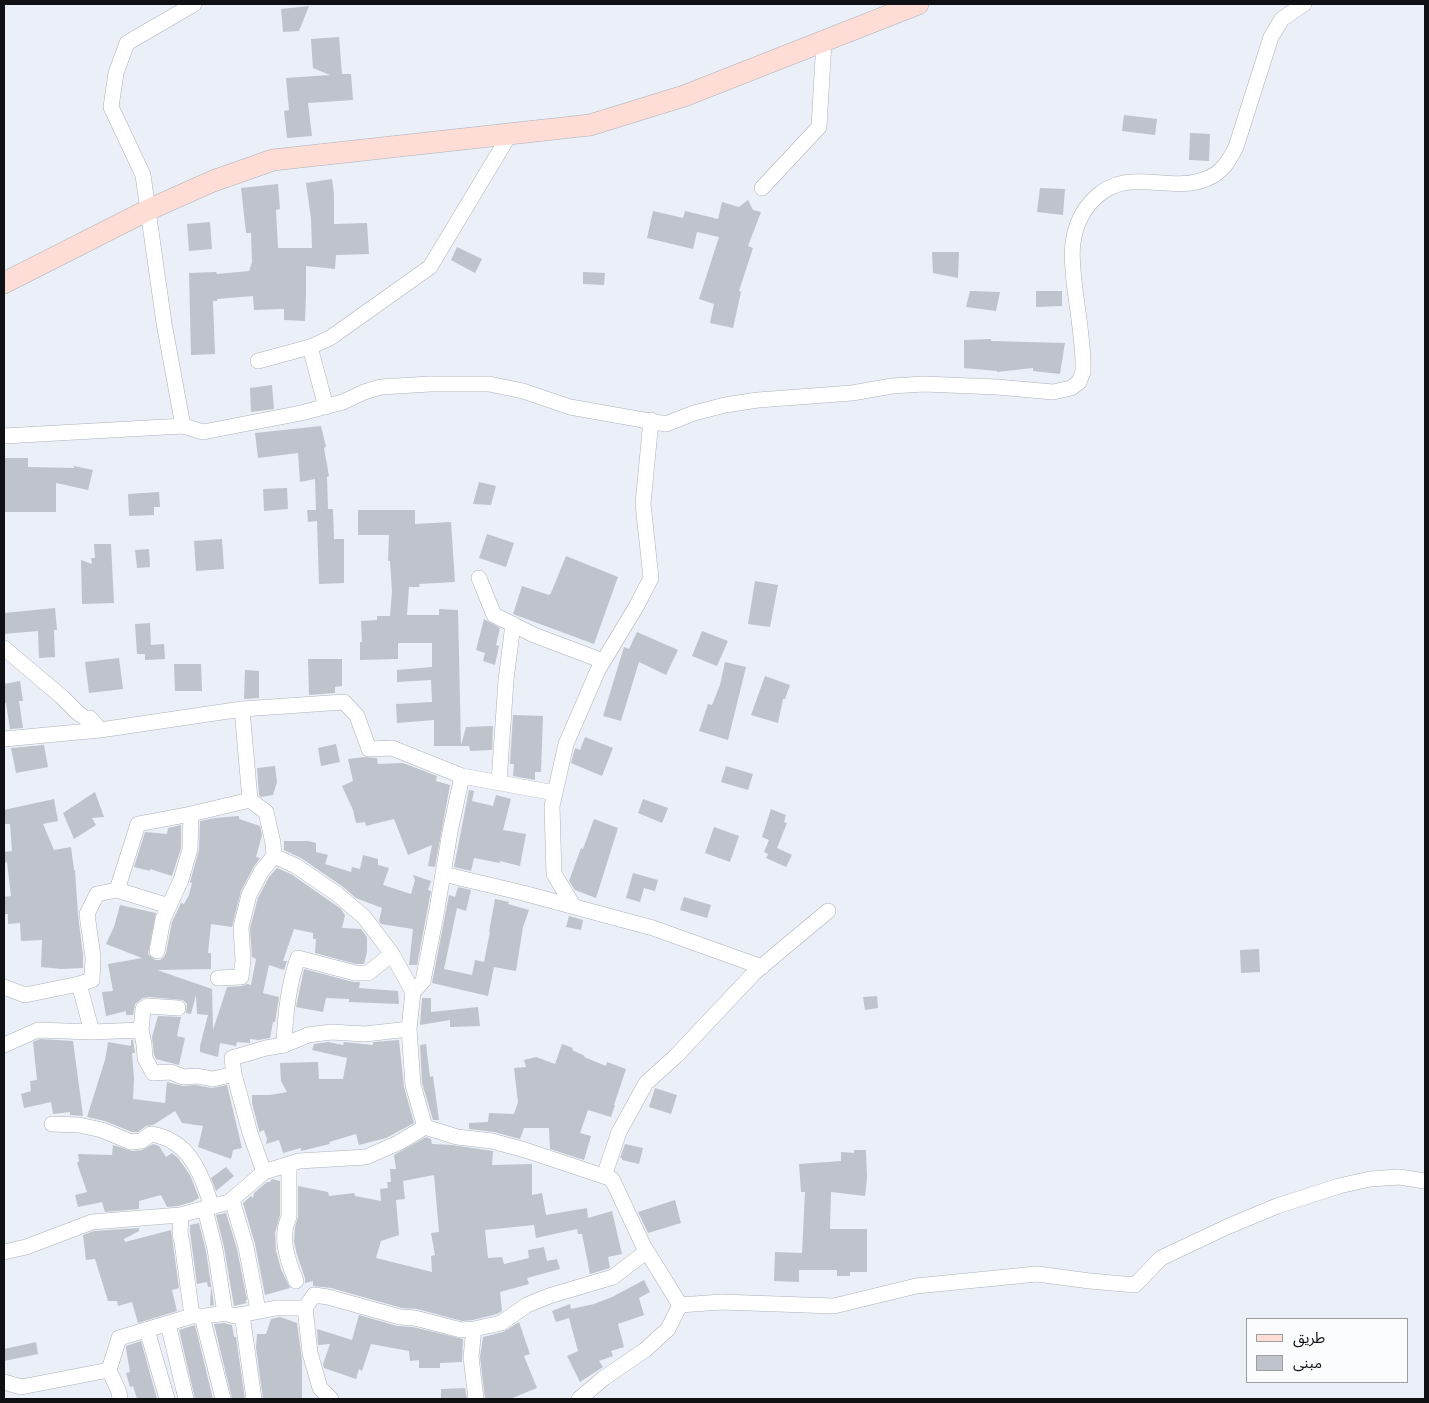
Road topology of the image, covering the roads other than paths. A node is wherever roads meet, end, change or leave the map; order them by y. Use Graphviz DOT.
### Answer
graph roads {
  1 [pos="194,4"];
  2 [pos="918,4"];
  3 [pos="1304,4"];
  4 [pos="824,41"];
  5 [pos="510,134"];
  6 [pos="762,188"];
  7 [pos="148,210"];
  8 [pos="4,284"];
  9 [pos="310,347"];
  10 [pos="258,361"];
  11 [pos="326,407"];
  12 [pos="651,420"];
  13 [pos="183,426"];
  14 [pos="4,436"];
  15 [pos="479,578"];
  16 [pos="513,624"];
  17 [pos="4,648"];
  18 [pos="604,660"];
  19 [pos="242,709"];
  20 [pos="100,730"];
  21 [pos="4,739"];
  22 [pos="462,776"];
  23 [pos="499,782"];
  24 [pos="555,793"];
  25 [pos="250,800"];
  26 [pos="191,814"];
  27 [pos="274,856"];
  28 [pos="443,874"];
  29 [pos="117,890"];
  30 [pos="169,906"];
  31 [pos="574,907"];
  32 [pos="828,911"];
  33 [pos="157,950"];
  34 [pos="392,954"];
  35 [pos="762,966"];
  36 [pos="218,978"];
  37 [pos="78,984"];
  38 [pos="4,987"];
  39 [pos="413,992"];
  40 [pos="178,1008"];
  41 [pos="409,1029"];
  42 [pos="141,1030"];
  43 [pos="92,1032"];
  44 [pos="4,1045"];
  45 [pos="284,1045"];
  46 [pos="234,1074"];
  47 [pos="52,1124"];
  48 [pos="425,1127"];
  49 [pos="288,1164"];
  50 [pos="264,1172"];
  51 [pos="604,1176"];
  52 [pos="1425,1181"];
  53 [pos="232,1200"];
  54 [pos="208,1208"];
  55 [pos="180,1215"];
  56 [pos="646,1251"];
  57 [pos="4,1252"];
  58 [pos="296,1281"];
  59 [pos="680,1305"];
  60 [pos="305,1308"];
  61 [pos="258,1310"];
  62 [pos="225,1313"];
  63 [pos="242,1314"];
  64 [pos="197,1316"];
  65 [pos="168,1324"];
  66 [pos="147,1330"];
  67 [pos="474,1330"];
  68 [pos="109,1370"];
  69 [pos="4,1382"];
  70 [pos="186,1397"];
  71 [pos="120,1399"];
  72 [pos="168,1399"];
  73 [pos="223,1399"];
  74 [pos="254,1399"];
  75 [pos="331,1399"];
  76 [pos="476,1399"];
  77 [pos="579,1399"];
  1 -- 7 [label="street"];
  2 -- 4 [label="street"];
  3 -- 12 [label="street"];
  4 -- 5 [label="street"];
  4 -- 6 [label="street"];
  5 -- 7 [label="street"];
  5 -- 9 [label="street"];
  7 -- 8 [label="street"];
  7 -- 13 [label="street"];
  9 -- 10 [label="street"];
  9 -- 11 [label="street"];
  11 -- 12 [label="street"];
  11 -- 13 [label="street"];
  12 -- 18 [label="street"];
  13 -- 14 [label="street"];
  15 -- 16 [label="street"];
  16 -- 18 [label="street"];
  16 -- 23 [label="street"];
  17 -- 20 [label="street"];
  18 -- 24 [label="street"];
  19 -- 20 [label="street"];
  19 -- 22 [label="street"];
  19 -- 25 [label="street"];
  20 -- 21 [label="street"];
  22 -- 23 [label="street"];
  22 -- 28 [label="street"];
  23 -- 24 [label="street"];
  24 -- 31 [label="street"];
  25 -- 26 [label="street"];
  25 -- 27 [label="street"];
  26 -- 29 [label="street"];
  26 -- 30 [label="street"];
  27 -- 34 [label="street"];
  27 -- 36 [label="street"];
  28 -- 31 [label="street"];
  28 -- 39 [label="street"];
  29 -- 30 [label="street"];
  29 -- 37 [label="street"];
  30 -- 33 [label="street"];
  31 -- 35 [label="street"];
  32 -- 35 [label="street"];
  34 -- 39 [label="street"];
  34 -- 45 [label="street"];
  35 -- 51 [label="street"];
  37 -- 38 [label="street"];
  37 -- 43 [label="street"];
  39 -- 41 [label="street"];
  40 -- 42 [label="street"];
  41 -- 45 [label="street"];
  41 -- 48 [label="street"];
  42 -- 43 [label="street"];
  42 -- 46 [label="street"];
  43 -- 44 [label="street"];
  45 -- 46 [label="street"];
  46 -- 50 [label="street"];
  47 -- 54 [label="street"];
  48 -- 49 [label="street"];
  48 -- 51 [label="street"];
  49 -- 50 [label="street"];
  49 -- 58 [label="street"];
  50 -- 53 [label="street"];
  51 -- 56 [label="street"];
  52 -- 59 [label="street"];
  53 -- 54 [label="street"];
  53 -- 61 [label="street"];
  54 -- 55 [label="street"];
  54 -- 62 [label="street"];
  55 -- 57 [label="street"];
  55 -- 64 [label="street"];
  56 -- 59 [label="street"];
  56 -- 67 [label="street"];
  59 -- 77 [label="street"];
  60 -- 61 [label="street"];
  60 -- 67 [label="street"];
  60 -- 75 [label="street"];
  61 -- 63 [label="street"];
  62 -- 63 [label="street"];
  62 -- 64 [label="street"];
  63 -- 74 [label="street"];
  64 -- 65 [label="street"];
  64 -- 73 [label="street"];
  65 -- 66 [label="street"];
  65 -- 70 [label="street"];
  66 -- 68 [label="street"];
  66 -- 72 [label="street"];
  67 -- 76 [label="street"];
  68 -- 69 [label="street"];
  68 -- 71 [label="street"];
  70 -- 72 [label="street"];
}
